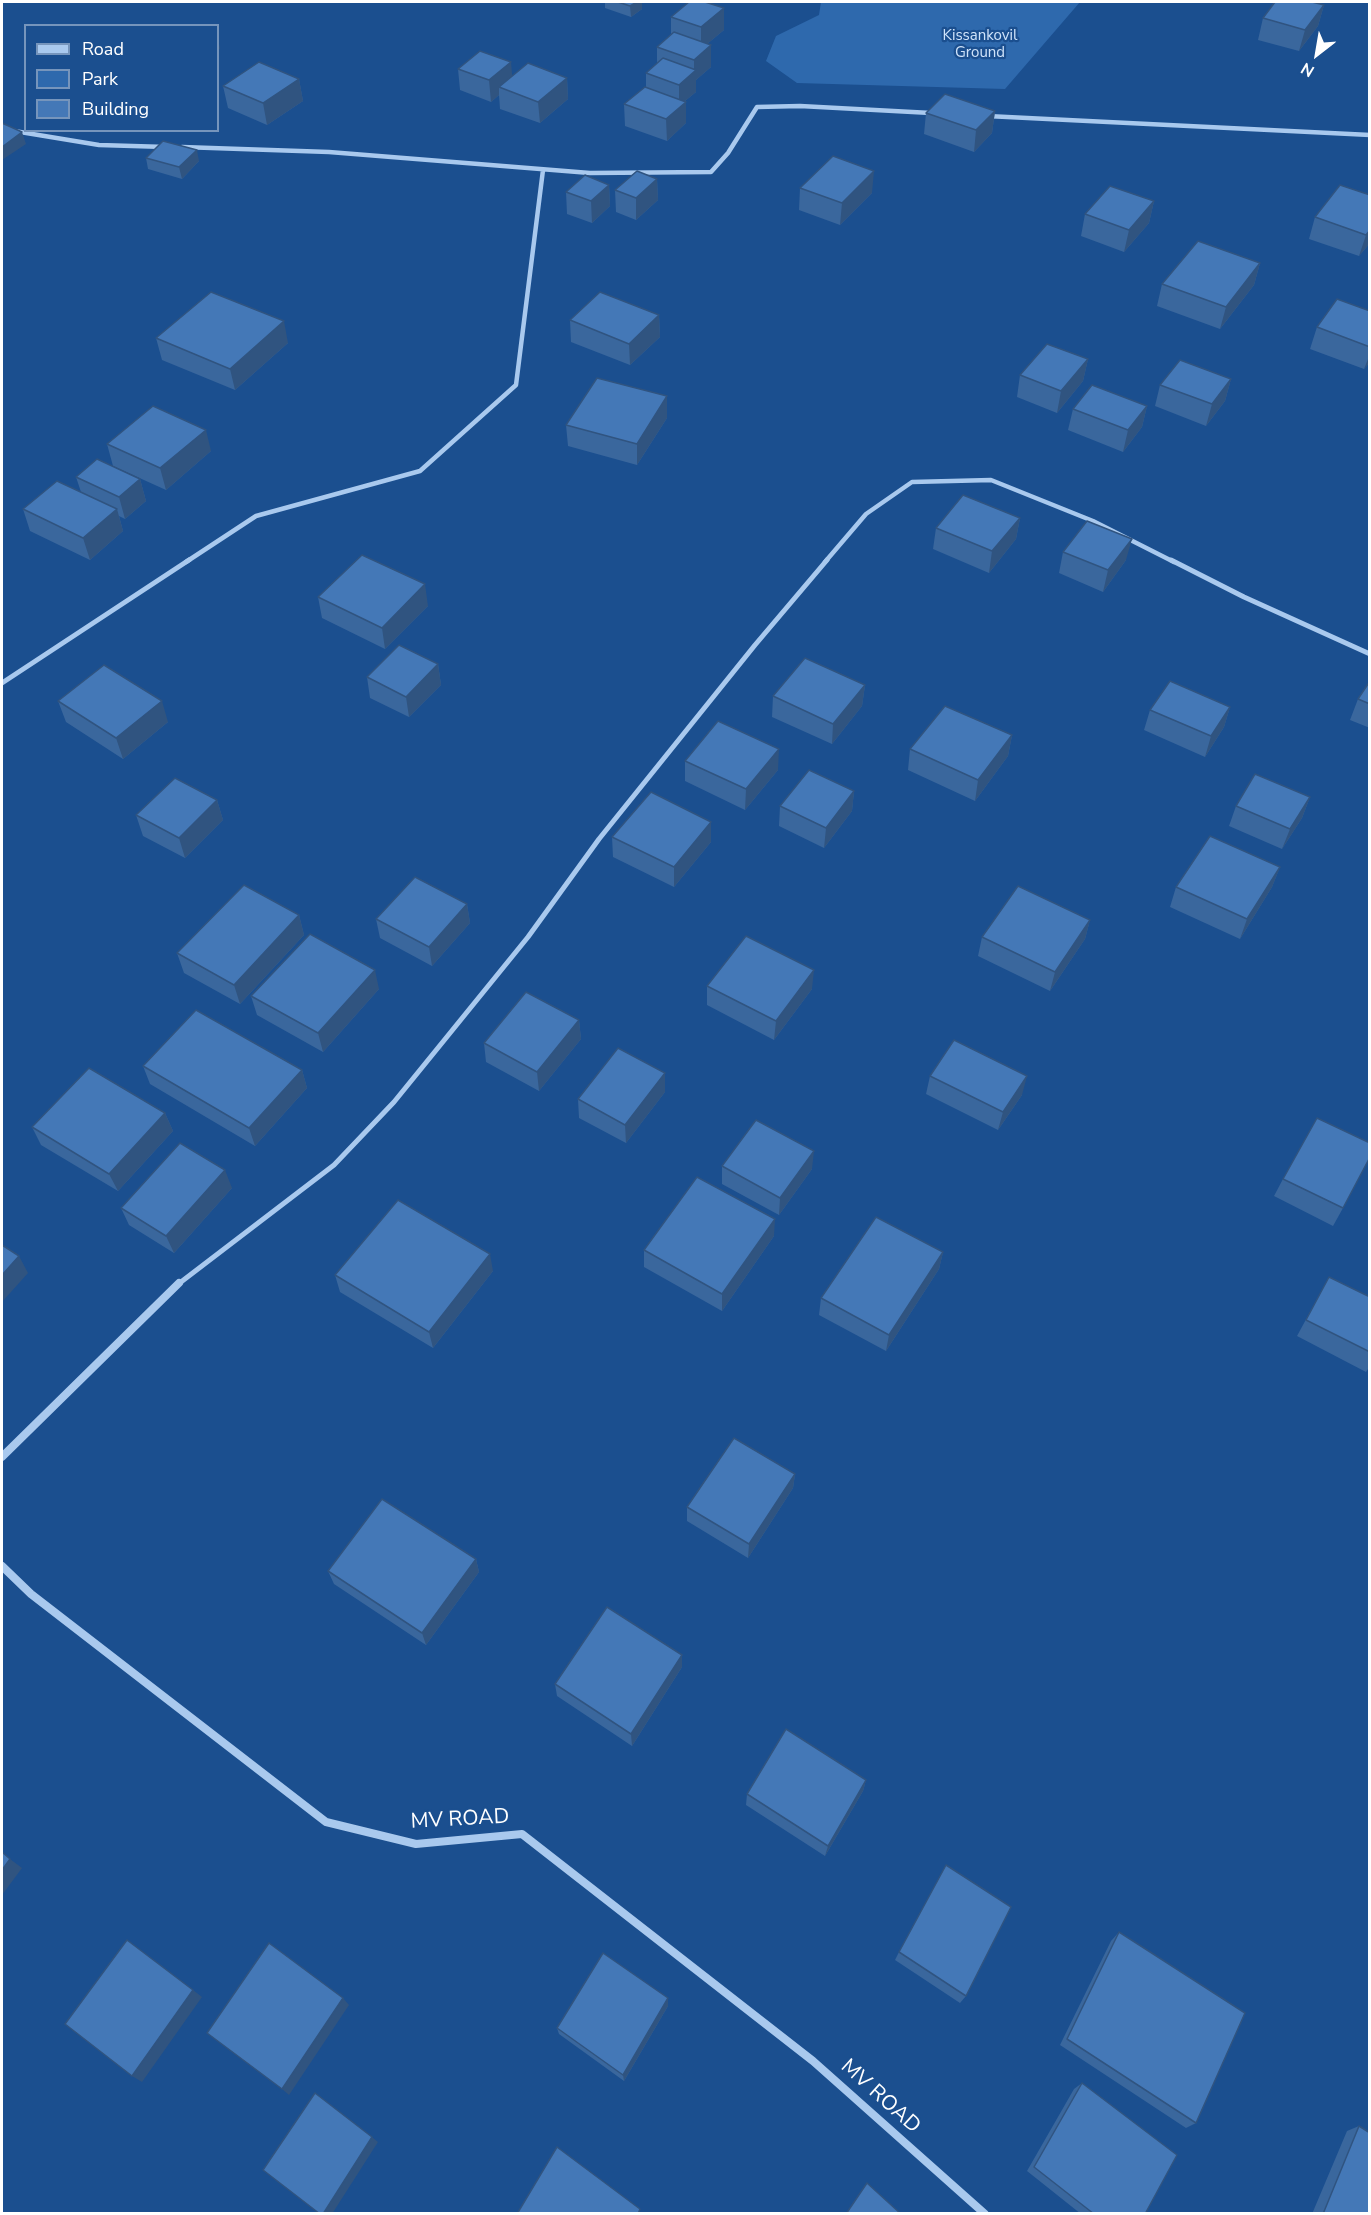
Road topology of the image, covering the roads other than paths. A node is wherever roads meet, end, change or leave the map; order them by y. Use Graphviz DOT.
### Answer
graph roads {
  1 [pos="943,113"];
  2 [pos="979,115"];
  3 [pos="2,129"];
  4 [pos="1370,135"];
  5 [pos="168,147"];
  6 [pos="180,147"];
  7 [pos="543,170"];
  8 [pos="1370,654"];
  9 [pos="2,683"];
  10 [pos="2,1457"];
  11 [pos="2,1566"];
  12 [pos="985,2214"];
  1 -- 7 [label="street"];
  2 -- 4 [label="street"];
  3 -- 5 [label="street"];
  6 -- 7 [label="street"];
  7 -- 9 [label="street"];
  8 -- 10 [label="street"];
  11 -- 12 [label="street, MV ROAD"];
}
